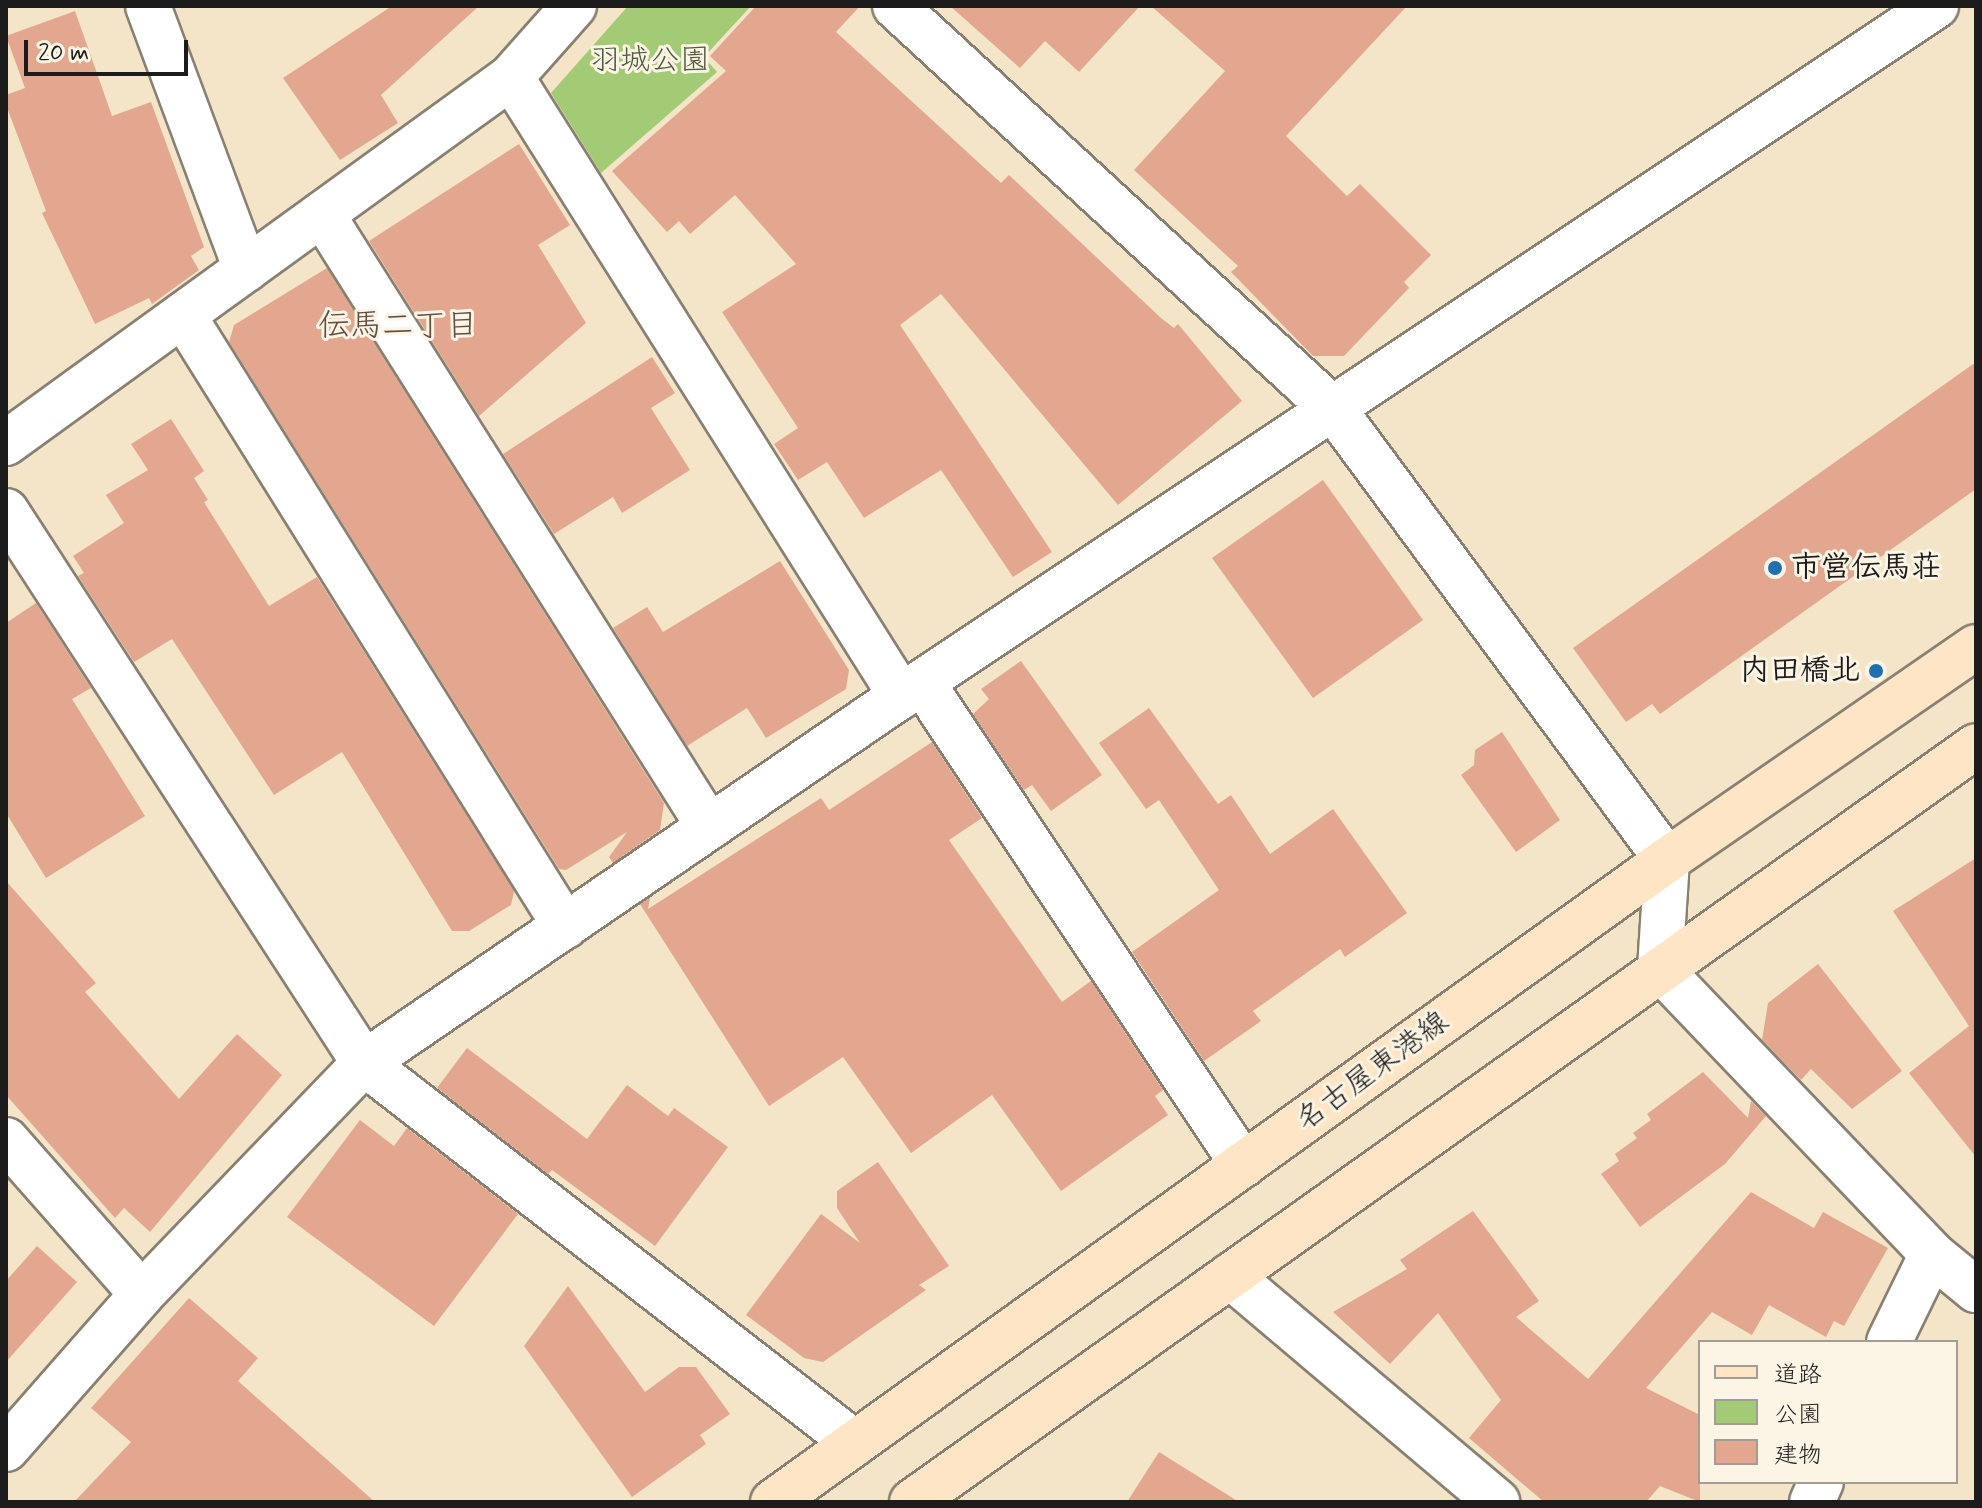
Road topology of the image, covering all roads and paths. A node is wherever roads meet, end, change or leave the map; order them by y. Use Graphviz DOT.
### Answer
graph roads {
  1 [pos="148,6"];
  2 [pos="574,6"];
  3 [pos="895,6"];
  4 [pos="1936,6"];
  5 [pos="511,77"];
  6 [pos="322,214"];
  7 [pos="246,269"];
  8 [pos="183,315"];
  9 [pos="1335,411"];
  10 [pos="6,443"];
  11 [pos="6,511"];
  12 [pos="1976,647"];
  13 [pos="912,689"];
  14 [pos="1976,746"];
  15 [pos="709,827"];
  16 [pos="1667,860"];
  17 [pos="565,926"];
  18 [pos="1660,969"];
  19 [pos="364,1063"];
  20 [pos="6,1140"];
  21 [pos="1243,1165"];
  22 [pos="1932,1254"];
  23 [pos="1230,1276"];
  24 [pos="1976,1290"];
  25 [pos="142,1294"];
  26 [pos="1890,1340"];
  27 [pos="855,1443"];
  28 [pos="6,1449"];
  29 [pos="773,1502"];
  30 [pos="912,1502"];
  31 [pos="1497,1502"];
  1 -- 7 [label="street"];
  2 -- 5 [label="street"];
  3 -- 9 [label="street"];
  4 -- 9 [label="street"];
  5 -- 6 [label="street"];
  5 -- 13 [label="street"];
  6 -- 7 [label="street"];
  6 -- 15 [label="street"];
  7 -- 8 [label="street"];
  8 -- 10 [label="street"];
  8 -- 17 [label="street"];
  9 -- 13 [label="street"];
  9 -- 16 [label="street"];
  11 -- 19 [label="street"];
  12 -- 16 [label="main road, 名古屋東港線"];
  13 -- 15 [label="street"];
  13 -- 21 [label="street"];
  14 -- 18 [label="main road"];
  15 -- 17 [label="street"];
  16 -- 18 [label="street"];
  16 -- 21 [label="main road, 名古屋東港線"];
  17 -- 19 [label="street"];
  18 -- 22 [label="street"];
  18 -- 23 [label="main road"];
  19 -- 25 [label="street"];
  19 -- 27 [label="street"];
  20 -- 25 [label="street"];
  21 -- 27 [label="main road, 名古屋東港線"];
  22 -- 24 [label="street"];
  22 -- 26 [label="street"];
  23 -- 30 [label="main road"];
  23 -- 31 [label="street"];
  25 -- 28 [label="street"];
  27 -- 29 [label="main road, 名古屋東港線"];
}
